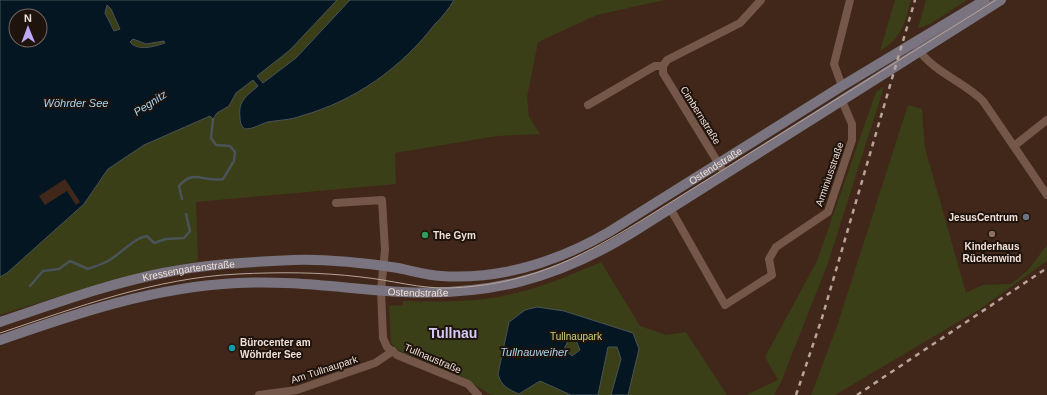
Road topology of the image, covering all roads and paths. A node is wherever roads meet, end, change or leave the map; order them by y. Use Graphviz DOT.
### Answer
graph roads {
  1 [pos="761,0"];
  2 [pos="850,0"];
  3 [pos="985,0"];
  4 [pos="1001,0"];
  5 [pos="914,49"];
  6 [pos="663,66"];
  7 [pos="842,86"];
  8 [pos="842,101"];
  9 [pos="588,105"];
  10 [pos="1047,120"];
  11 [pos="1014,146"];
  12 [pos="719,163"];
  13 [pos="725,174"];
  14 [pos="1047,195"];
  15 [pos="336,203"];
  16 [pos="670,208"];
  17 [pos="384,266"];
  18 [pos="382,290"];
  19 [pos="0,322"];
  20 [pos="0,340"];
  21 [pos="392,351"];
  22 [pos="259,395"];
  23 [pos="478,395"];
  1 -- 6 [label="street"];
  2 -- 7 [label="street"];
  3 -- 5 [label="main road, Ostendstraße"];
  4 -- 5 [label="main road, Ostendstraße"];
  5 -- 7 [label="main road, Ostendstraße"];
  5 -- 8 [label="main road, Ostendstraße"];
  5 -- 11 [label="street"];
  6 -- 9 [label="street"];
  6 -- 12 [label="street, Cimbernstraße"];
  7 -- 8 [label="main road"];
  7 -- 12 [label="main road, Ostendstraße"];
  8 -- 13 [label="main road, Ostendstraße"];
  8 -- 16 [label="street, Arminiusstraße"];
  10 -- 11 [label="street"];
  11 -- 14 [label="street"];
  12 -- 13 [label="street, Cimbernstraße"];
  12 -- 17 [label="main road, Ostendstraße"];
  13 -- 16 [label="main road, Ostendstraße"];
  15 -- 17 [label="street"];
  16 -- 18 [label="main road, Ostendstraße"];
  17 -- 18 [label="street, Ostendstraße"];
  17 -- 19 [label="main road, Kressengartenstraße"];
  18 -- 20 [label="main road, Kressengartenstraße"];
  18 -- 21 [label="street, Tullnaustraße"];
  21 -- 22 [label="street, Am Tullnaupark"];
  21 -- 23 [label="street, Tullnaustraße"];
}
